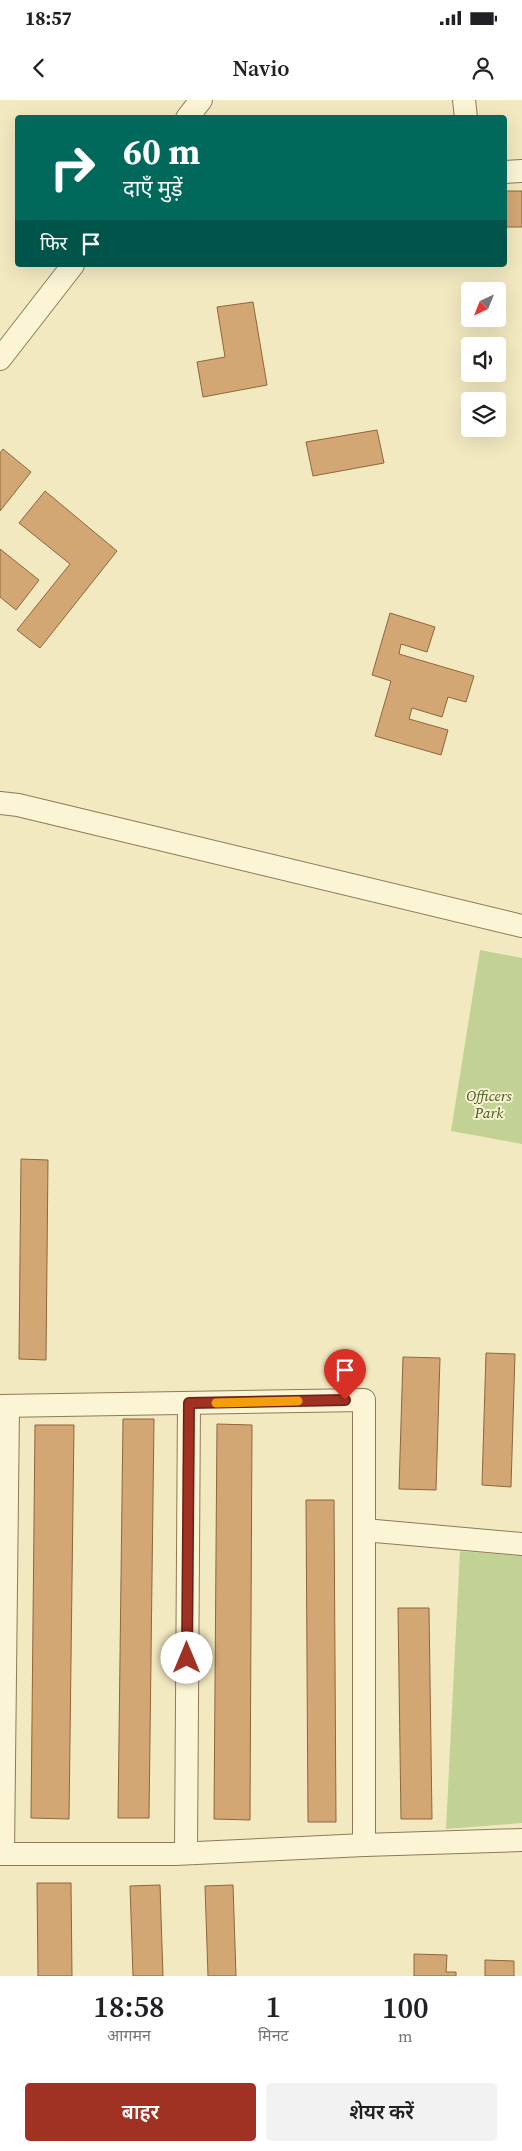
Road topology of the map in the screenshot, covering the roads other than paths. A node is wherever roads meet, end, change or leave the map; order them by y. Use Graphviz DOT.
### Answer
graph roads {
  1 [pos="201,100"];
  2 [pos="464,100"];
  3 [pos="189,115"];
  4 [pos="466,115"];
  5 [pos="522,171"];
  6 [pos="507,172"];
  7 [pos="71,267"];
  8 [pos="0,359"];
  9 [pos="0,803"];
  10 [pos="522,926"];
  11 [pos="189,1403"];
  12 [pos="4,1406"];
  13 [pos="364,1530"];
  14 [pos="522,1544"];
  15 [pos="522,1840"];
  16 [pos="364,1845"];
  17 [pos="186,1853"];
  18 [pos="2,1854"];
  1 -- 3 [label="street"];
  2 -- 4 [label="street"];
  5 -- 6 [label="street"];
  7 -- 8 [label="street"];
  9 -- 10 [label="street"];
  11 -- 12 [label="street"];
  11 -- 13 [label="street"];
  11 -- 17 [label="street"];
  12 -- 18 [label="street"];
  13 -- 14 [label="street"];
  13 -- 16 [label="street"];
  15 -- 16 [label="street"];
  16 -- 17 [label="street"];
  17 -- 18 [label="street"];
}
